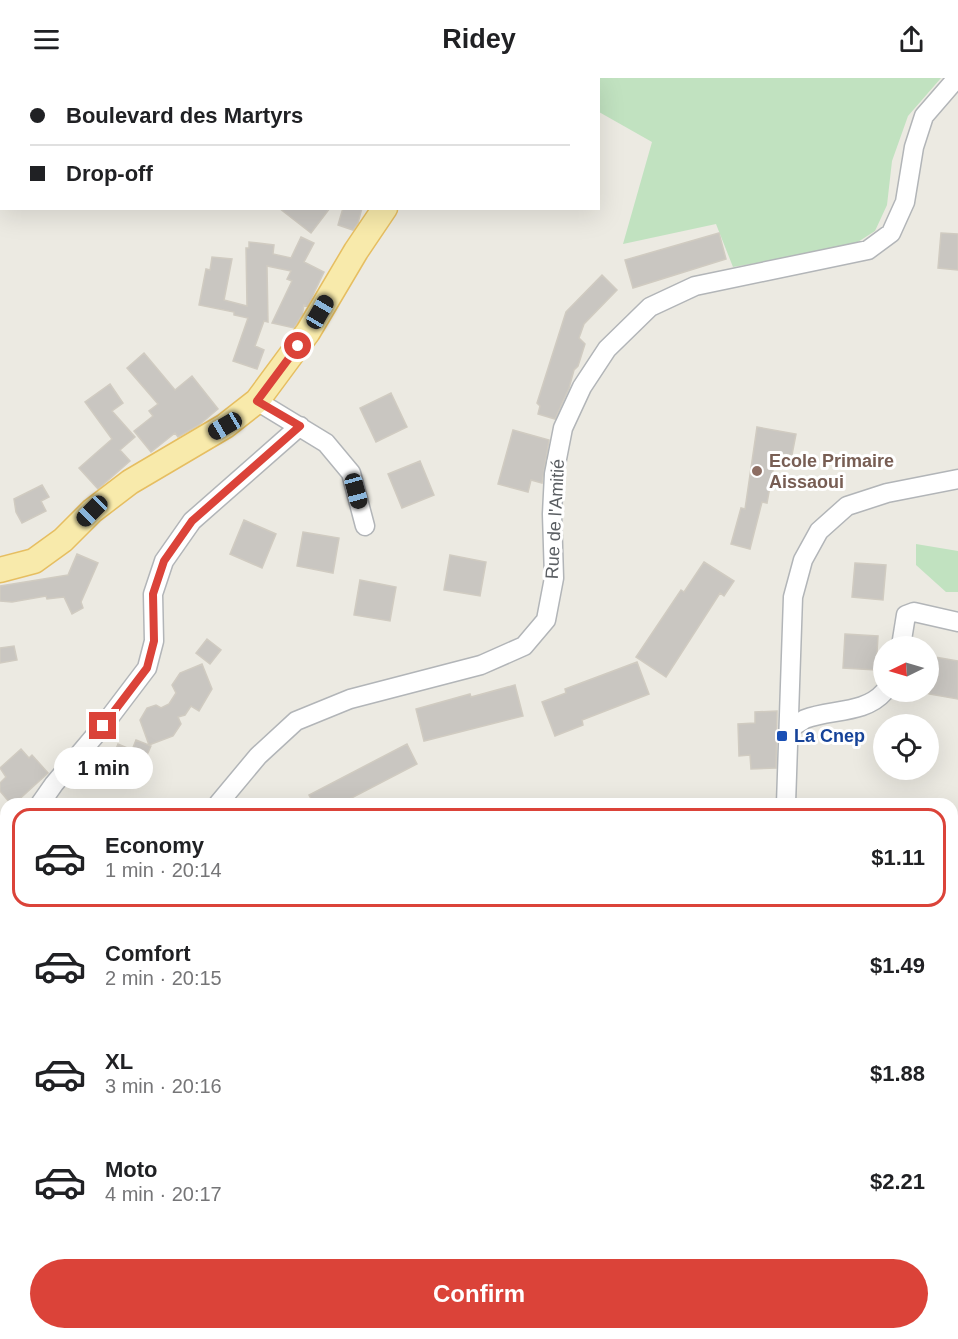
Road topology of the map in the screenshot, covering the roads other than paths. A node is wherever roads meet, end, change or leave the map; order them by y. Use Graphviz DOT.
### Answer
graph roads {
  1 [pos="957,78"];
  2 [pos="384,210"];
  3 [pos="257,401"];
  4 [pos="300,426"];
  5 [pos="958,479"];
  6 [pos="365,526"];
  7 [pos="0,570"];
  8 [pos="958,622"];
  9 [pos="903,636"];
  10 [pos="873,701"];
  11 [pos="789,729"];
  12 [pos="44,798"];
  13 [pos="223,798"];
  14 [pos="786,798"];
  1 -- 13 [label="street, Rue de l'Amitié"];
  2 -- 3 [label="main road"];
  3 -- 4 [label="street"];
  3 -- 7 [label="main road"];
  4 -- 6 [label="street"];
  4 -- 12 [label="street"];
  5 -- 11 [label="street"];
  8 -- 9 [label="street"];
  10 -- 11 [label="street"];
  11 -- 14 [label="street"];
}
